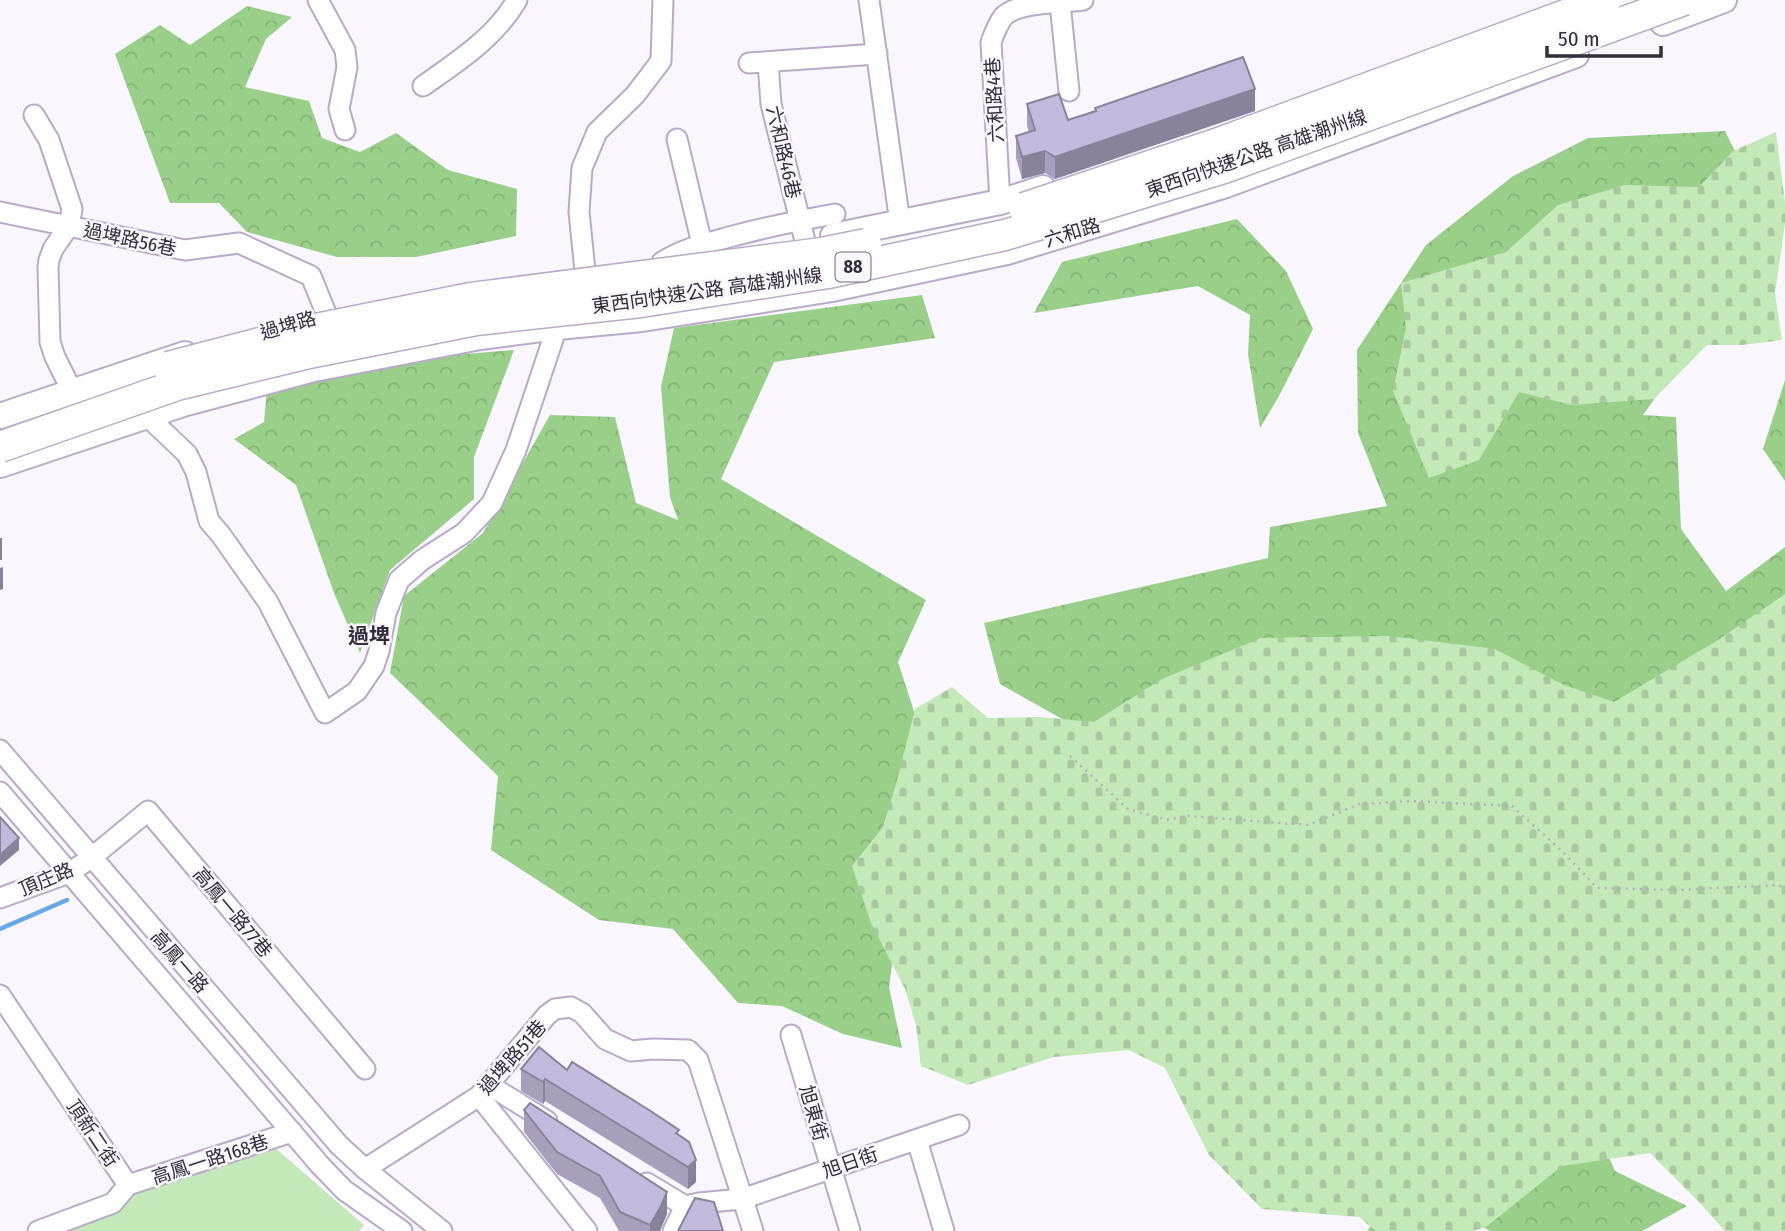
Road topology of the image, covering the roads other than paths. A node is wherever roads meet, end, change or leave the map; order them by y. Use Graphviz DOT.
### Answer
graph roads {
  1 [pos="318,0"];
  2 [pos="517,0"];
  3 [pos="663,0"];
  4 [pos="869,0"];
  5 [pos="1083,0"];
  6 [pos="1572,0"];
  7 [pos="1608,0"];
  8 [pos="1684,0"];
  9 [pos="1724,0"];
  10 [pos="1060,3"];
  11 [pos="1626,37"];
  12 [pos="877,54"];
  13 [pos="423,86"];
  14 [pos="1069,91"];
  15 [pos="34,115"];
  16 [pos="345,130"];
  17 [pos="677,139"];
  18 [pos="1000,202"];
  19 [pos="0,212"];
  20 [pos="835,214"];
  21 [pos="900,223"];
  22 [pos="69,226"];
  23 [pos="802,230"];
  24 [pos="702,244"];
  25 [pos="662,262"];
  26 [pos="584,271"];
  27 [pos="326,313"];
  28 [pos="556,327"];
  29 [pos="72,391"];
  30 [pos="0,416"];
  31 [pos="147,416"];
  32 [pos="0,426"];
  33 [pos="0,447"];
  34 [pos="0,465"];
  35 [pos="0,750"];
  36 [pos="0,792"];
  37 [pos="92,858"];
  38 [pos="69,873"];
  39 [pos="0,898"];
  40 [pos="0,995"];
  41 [pos="792,1035"];
  42 [pos="365,1069"];
  43 [pos="484,1091"];
  44 [pos="959,1125"];
  45 [pos="558,1128"];
  46 [pos="292,1132"];
  47 [pos="917,1140"];
  48 [pos="365,1168"];
  49 [pos="831,1169"];
  50 [pos="627,1171"];
  51 [pos="128,1185"];
  52 [pos="742,1199"];
  53 [pos="685,1206"];
  54 [pos="38,1231"];
  55 [pos="402,1231"];
  56 [pos="442,1231"];
  57 [pos="586,1231"];
  58 [pos="673,1231"];
  59 [pos="752,1231"];
  60 [pos="850,1231"];
  61 [pos="944,1231"];
  1 -- 16 [label="street"];
  2 -- 13 [label="street"];
  3 -- 26 [label="street"];
  4 -- 12 [label="street"];
  5 -- 10 [label="street, 六和路4巷"];
  6 -- 18 [label="main road"];
  7 -- 11 [label="street"];
  7 -- 32 [label="highway, 東西向快速公路 高雄潮州線 / 88, bridge"];
  8 -- 33 [label="highway, 東西向快速公路 高雄潮州線 / 88, bridge"];
  9 -- 11 [label="main road, 六和路"];
  10 -- 14 [label="street"];
  10 -- 18 [label="street, 六和路4巷"];
  11 -- 28 [label="main road, 六和路"];
  12 -- 21 [label="street"];
  12 -- 23 [label="street, 六和路46巷"];
  15 -- 22 [label="street, 過埤路56巷"];
  17 -- 24 [label="street"];
  18 -- 21 [label="main road"];
  19 -- 22 [label="street"];
  20 -- 23 [label="street"];
  21 -- 23 [label="main road"];
  22 -- 27 [label="street, 過埤路56巷"];
  22 -- 29 [label="street, 過埤路56巷"];
  23 -- 24 [label="street"];
  23 -- 25 [label="main road"];
  24 -- 25 [label="street"];
  25 -- 26 [label="main road"];
  26 -- 27 [label="main road, 過埤路"];
  26 -- 28 [label="street"];
  27 -- 29 [label="main road, 過埤路"];
  28 -- 31 [label="main road"];
  28 -- 31 [label="street"];
  29 -- 30 [label="main road, 過埤路"];
  31 -- 34 [label="main road"];
  35 -- 37 [label="street, 高鳳一路"];
  36 -- 38 [label="street, 高鳳一路"];
  37 -- 38 [label="street, 頂庄路"];
  37 -- 42 [label="street, 高鳳一路77巷"];
  37 -- 48 [label="street, 高鳳一路"];
  38 -- 39 [label="street, 頂庄路"];
  38 -- 46 [label="street, 高鳳一路"];
  40 -- 51 [label="street, 頂新二街"];
  41 -- 49 [label="street, 旭東街"];
  43 -- 45 [label="street"];
  43 -- 48 [label="street, 過埤路51巷"];
  43 -- 52 [label="street, 過埤路51巷"];
  43 -- 57 [label="street"];
  44 -- 47 [label="street, 旭日街"];
  46 -- 51 [label="street, 高鳳一路168巷"];
  46 -- 55 [label="street, 高鳳一路"];
  47 -- 49 [label="street, 旭日街"];
  47 -- 61 [label="street"];
  48 -- 56 [label="street, 高鳳一路"];
  49 -- 52 [label="street, 旭日街"];
  49 -- 60 [label="street, 旭東街"];
  50 -- 53 [label="street"];
  51 -- 54 [label="street, 頂新二街"];
  52 -- 53 [label="street, 旭日街"];
  52 -- 59 [label="street"];
  53 -- 58 [label="street"];
}
